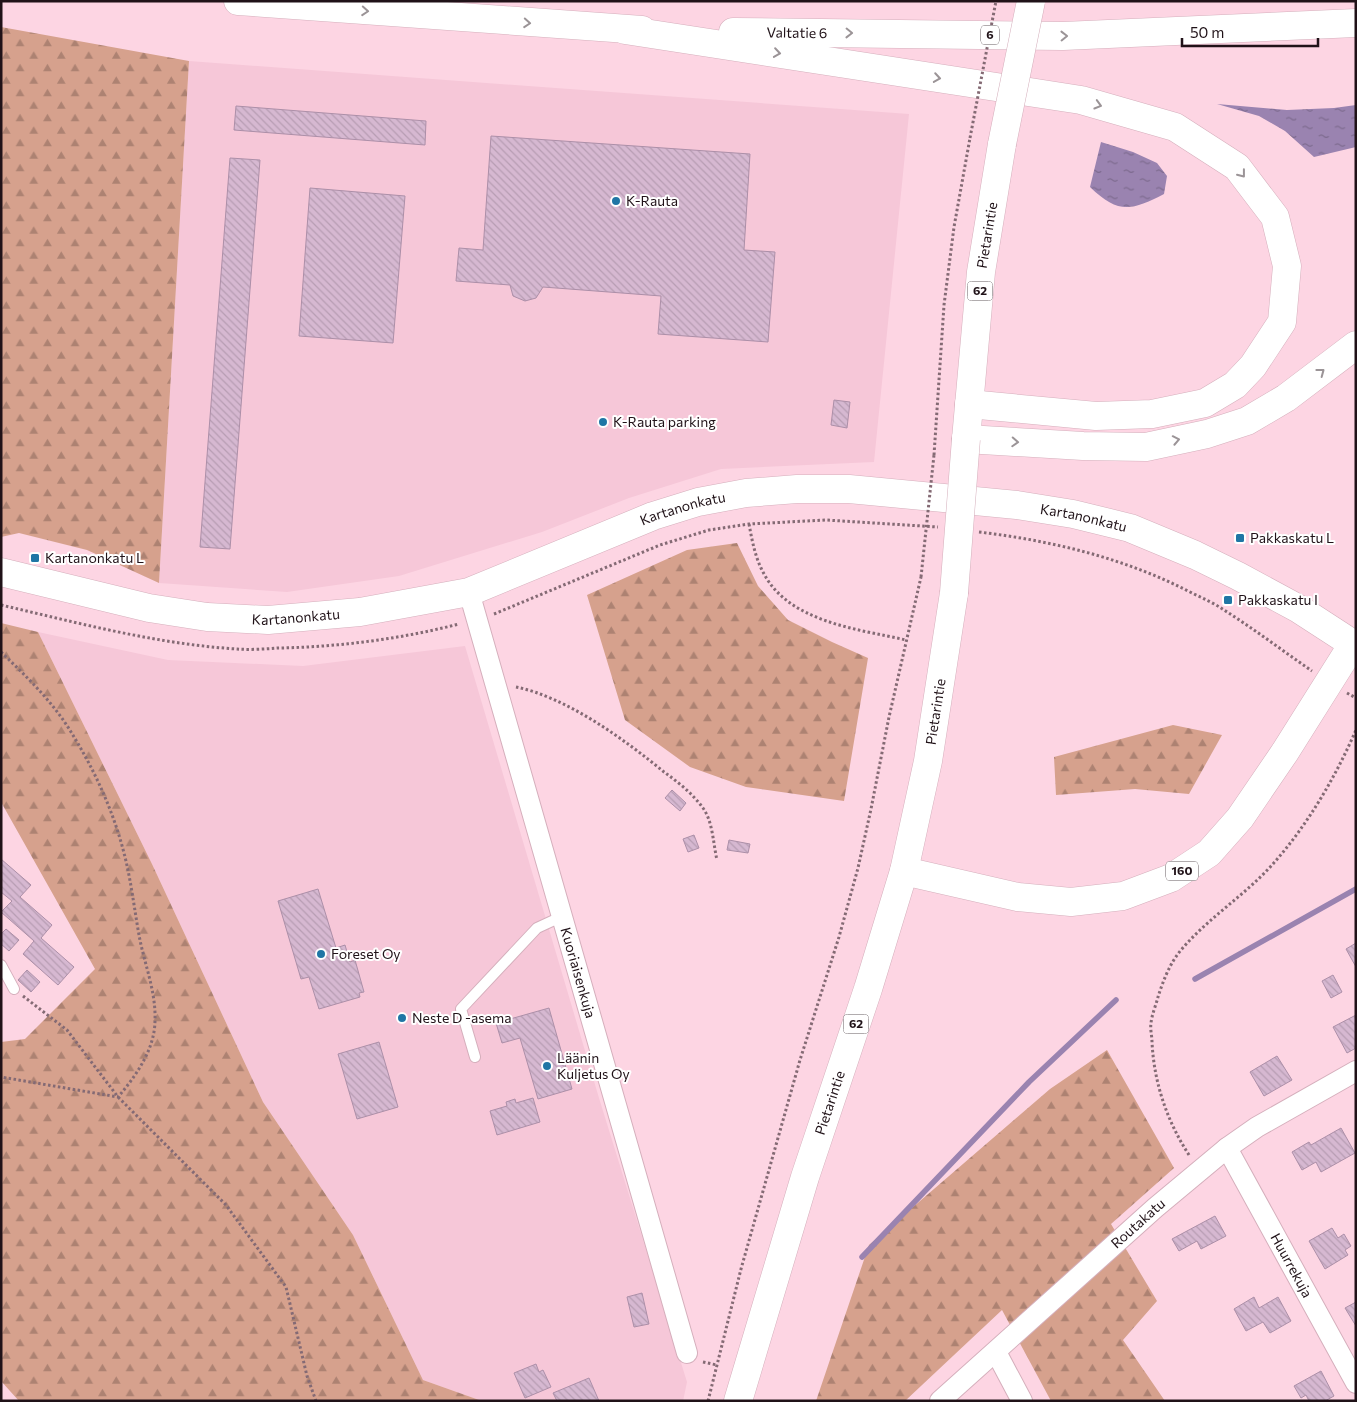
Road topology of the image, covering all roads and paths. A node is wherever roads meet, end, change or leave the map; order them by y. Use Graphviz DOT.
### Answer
graph roads {
  1 [pos="238,1"];
  2 [pos="996,1"];
  3 [pos="1031,1"];
  4 [pos="1356,24"];
  5 [pos="625,30"];
  6 [pos="1356,346"];
  7 [pos="969,404"];
  8 [pos="966,439"];
  9 [pos="749,524"];
  10 [pos="945,528"];
  11 [pos="974,532"];
  12 [pos="1,572"];
  13 [pos="469,592"];
  14 [pos="1,605"];
  15 [pos="479,620"];
  16 [pos="906,640"];
  17 [pos="1355,644"];
  18 [pos="1,652"];
  19 [pos="1329,683"];
  20 [pos="498,687"];
  21 [pos="1356,698"];
  22 [pos="1356,730"];
  23 [pos="716,860"];
  24 [pos="904,871"];
  25 [pos="563,916"];
  26 [pos="1,965"];
  27 [pos="14,989"];
  28 [pos="474,1057"];
  29 [pos="1356,1071"];
  30 [pos="1,1078"];
  31 [pos="118,1097"];
  32 [pos="1227,1148"];
  33 [pos="1199,1170"];
  34 [pos="996,1352"];
  35 [pos="687,1353"];
  36 [pos="1356,1383"];
  37 [pos="316,1401"];
  38 [pos="708,1401"];
  39 [pos="738,1401"];
  40 [pos="940,1401"];
  41 [pos="1022,1401"];
  1 -- 5 [label="main road, Valtatie 6 / 6, one-way"];
  2 -- 16 [label="path, bridge"];
  3 -- 7 [label="main road, Pietarintie / 62, bridge"];
  5 -- 4 [label="main road, Valtatie 6 / 6, one-way"];
  5 -- 7 [label="main road, one-way"];
  8 -- 6 [label="main road, one-way"];
  7 -- 8 [label="main road, Pietarintie / 62"];
  8 -- 24 [label="main road, Pietarintie / 62, bridge"];
  9 -- 10 [label="path"];
  9 -- 15 [label="path"];
  9 -- 16 [label="path"];
  11 -- 19 [label="path"];
  12 -- 13 [label="main road, Kartanonkatu / 160"];
  13 -- 15 [label="street, Kuoriaisenkuja"];
  13 -- 17 [label="main road, Kartanonkatu / 160"];
  14 -- 15 [label="path"];
  15 -- 20 [label="street, Kuoriaisenkuja"];
  16 -- 38 [label="path"];
  17 -- 19 [label="main road, 160"];
  18 -- 31 [label="path"];
  19 -- 21 [label="path"];
  19 -- 24 [label="main road, 160"];
  20 -- 23 [label="path"];
  20 -- 25 [label="street, Kuoriaisenkuja"];
  22 -- 33 [label="path"];
  24 -- 39 [label="main road, Pietarintie / 62"];
  25 -- 28 [label="lane"];
  25 -- 35 [label="street, Kuoriaisenkuja"];
  26 -- 27 [label="lane"];
  27 -- 31 [label="path"];
  29 -- 32 [label="street, Routakatu"];
  30 -- 31 [label="path"];
  31 -- 37 [label="path"];
  32 -- 33 [label="street, Routakatu"];
  32 -- 36 [label="street, Huurrekuja"];
  33 -- 34 [label="street, Routakatu"];
  34 -- 40 [label="street, Routakatu"];
  34 -- 41 [label="street"];
}
